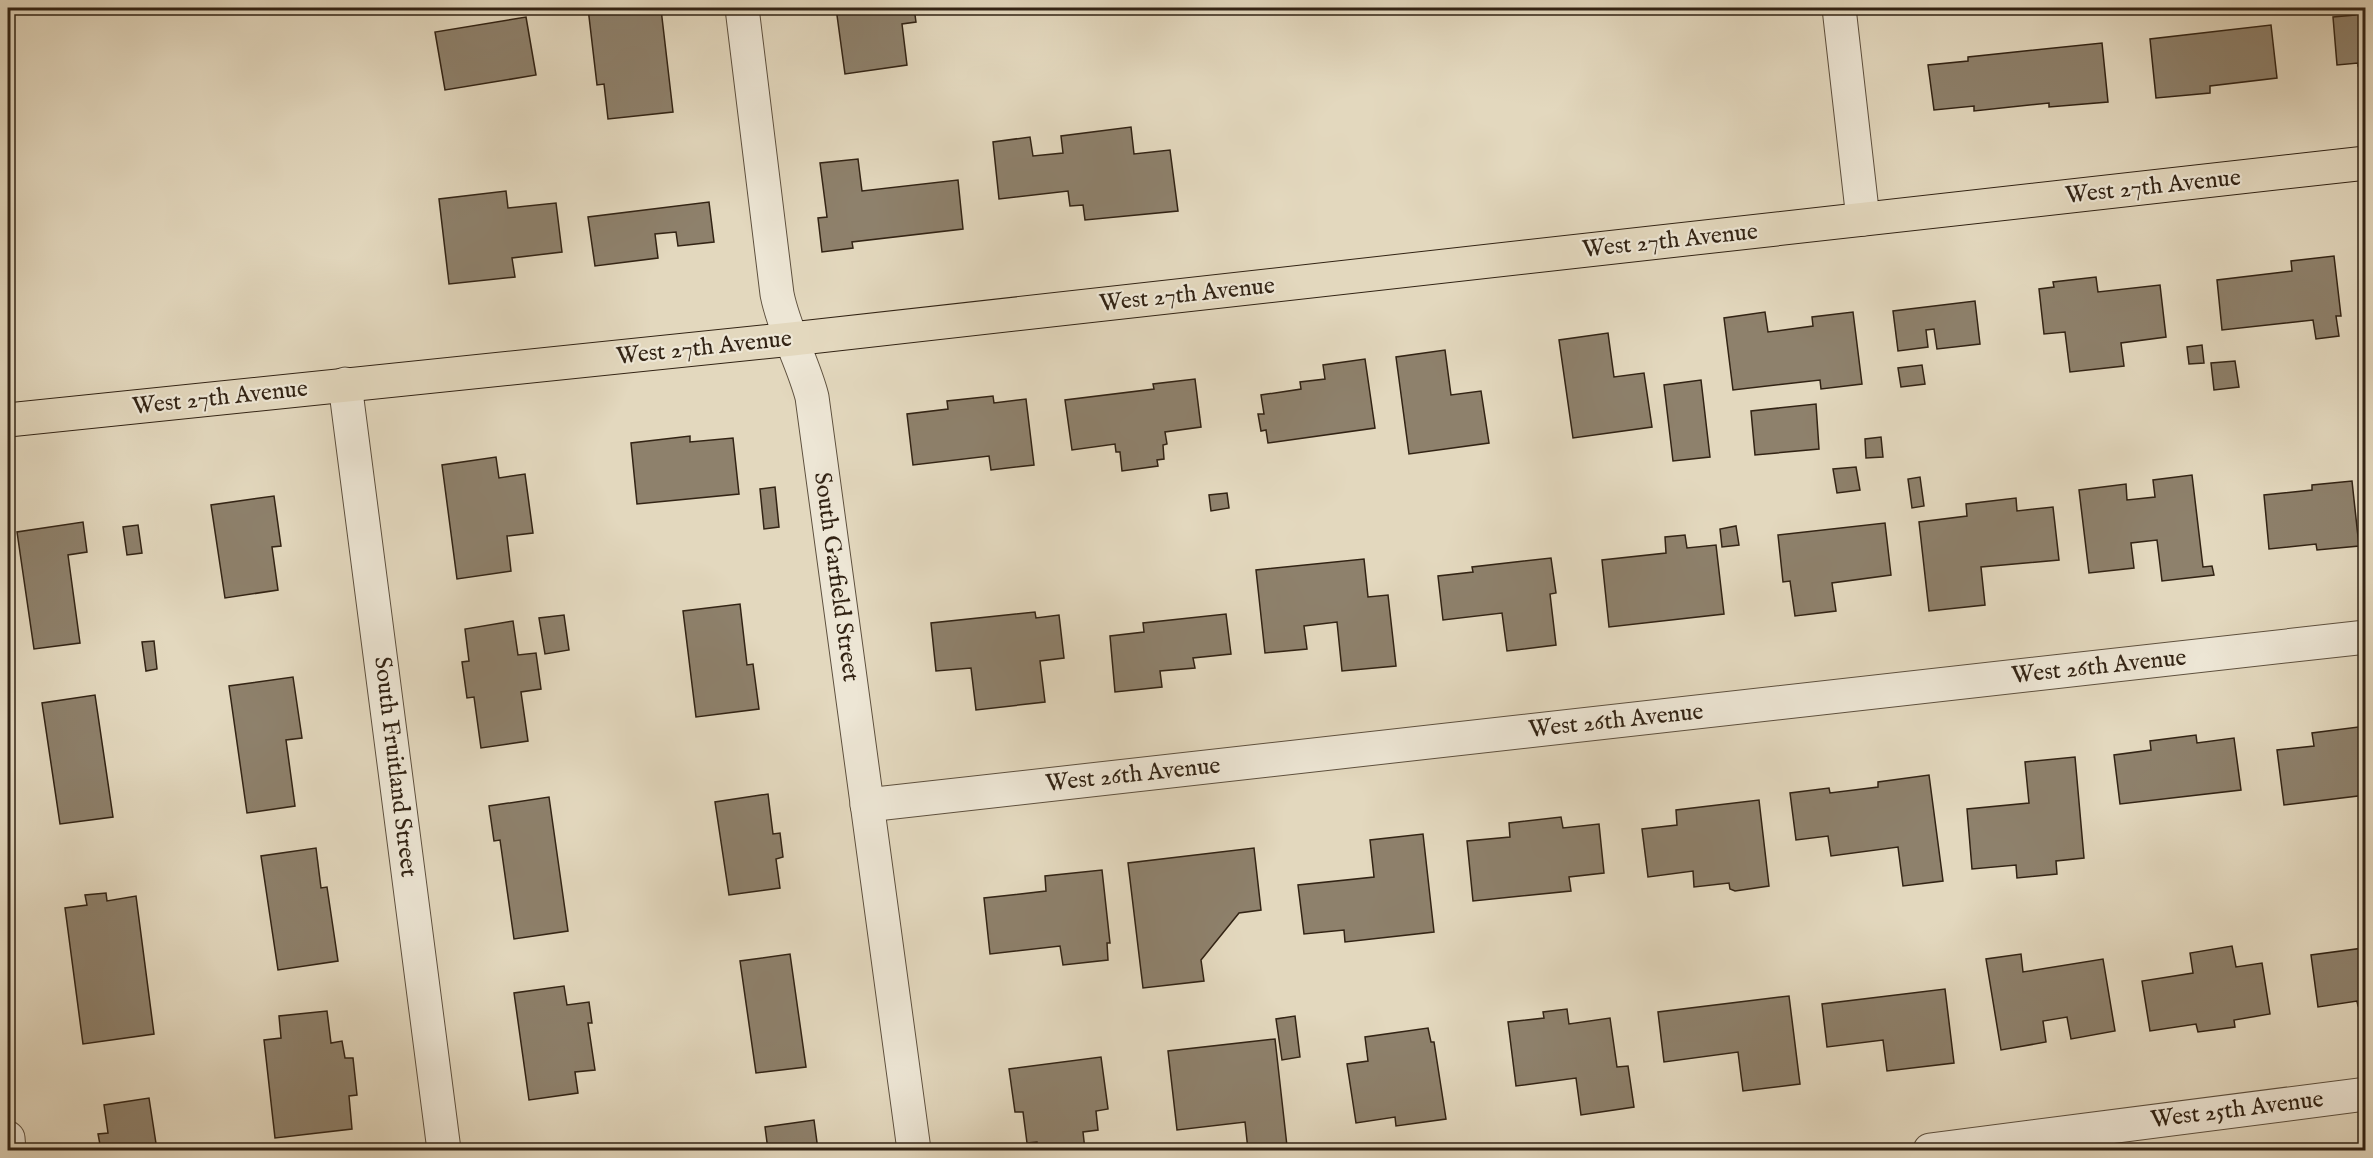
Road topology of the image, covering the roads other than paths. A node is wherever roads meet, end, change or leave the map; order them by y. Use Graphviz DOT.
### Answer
graph roads {
  1 [pos="742,8"];
  2 [pos="1839,8"];
  3 [pos="2366,163"];
  4 [pos="1863,219"];
  5 [pos="792,339"];
  6 [pos="345,384"];
  7 [pos="8,420"];
  8 [pos="2366,637"];
  9 [pos="867,805"];
  10 [pos="2366,1094"];
  11 [pos="8,1138"];
  12 [pos="9,1150"];
  13 [pos="444,1150"];
  14 [pos="914,1150"];
  15 [pos="1929,1150"];
  1 -- 5 [label="street, South Garfield Street"];
  2 -- 4 [label="street"];
  3 -- 4 [label="main road, West 27th Avenue"];
  4 -- 5 [label="main road, West 27th Avenue"];
  5 -- 6 [label="main road, West 27th Avenue"];
  5 -- 9 [label="street, South Garfield Street"];
  6 -- 7 [label="main road, West 27th Avenue"];
  6 -- 13 [label="street, South Fruitland Street"];
  8 -- 9 [label="street, West 26th Avenue"];
  9 -- 14 [label="street, South Garfield Street"];
  10 -- 15 [label="street, West 25th Avenue"];
  11 -- 12 [label="street"];
}
